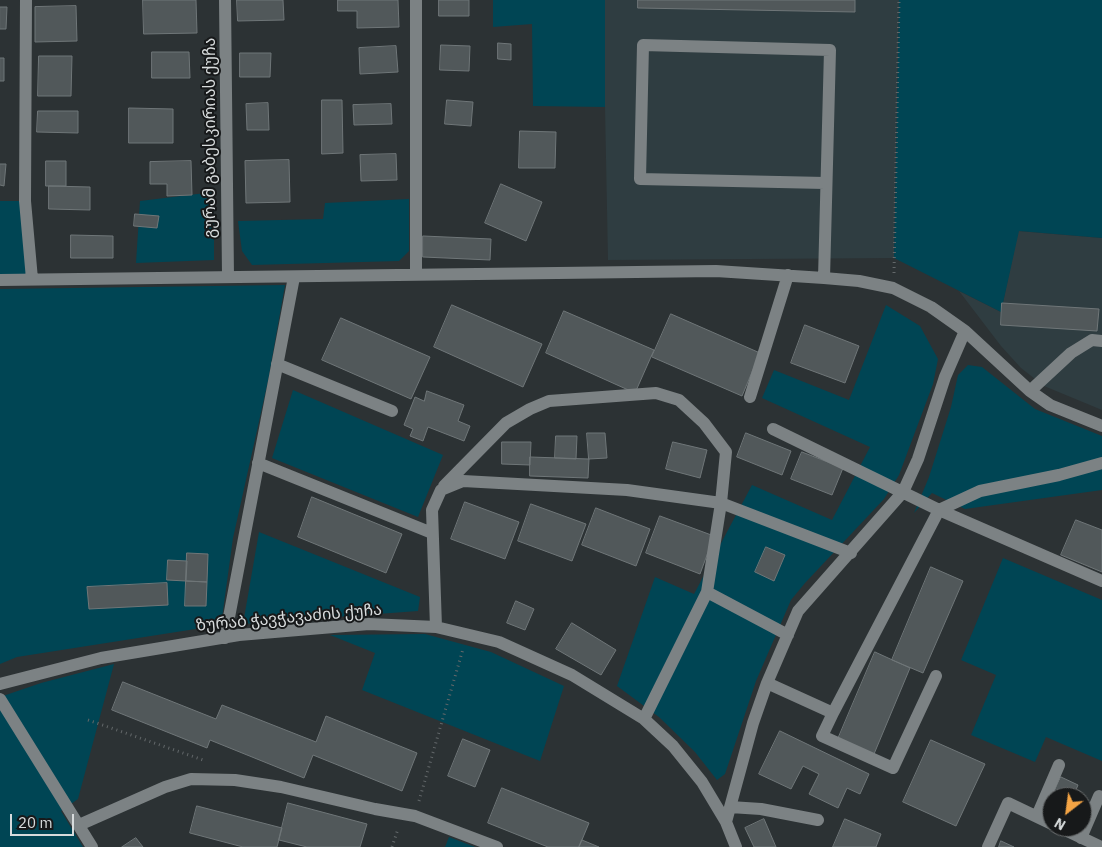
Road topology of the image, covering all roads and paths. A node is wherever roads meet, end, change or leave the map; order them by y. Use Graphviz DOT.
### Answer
graph roads {
  1 [pos="26,0"];
  2 [pos="225,0"];
  3 [pos="416,0"];
  4 [pos="899,0"];
  5 [pos="826,183"];
  6 [pos="416,274"];
  7 [pos="788,275"];
  8 [pos="228,276"];
  9 [pos="294,278"];
  10 [pos="824,278"];
  11 [pos="32,279"];
  12 [pos="0,280"];
  13 [pos="893,288"];
  14 [pos="965,331"];
  15 [pos="1102,341"];
  16 [pos="277,364"];
  17 [pos="1030,391"];
  18 [pos="750,397"];
  19 [pos="392,410"];
  20 [pos="1102,426"];
  21 [pos="773,429"];
  22 [pos="258,463"];
  23 [pos="1102,463"];
  24 [pos="441,490"];
  25 [pos="903,492"];
  26 [pos="721,503"];
  27 [pos="939,510"];
  28 [pos="432,533"];
  29 [pos="851,553"];
  30 [pos="1102,581"];
  31 [pos="707,592"];
  32 [pos="436,627"];
  33 [pos="467,635"];
  34 [pos="788,635"];
  35 [pos="225,638"];
  36 [pos="936,676"];
  37 [pos="767,683"];
  38 [pos="0,684"];
  39 [pos="0,699"];
  40 [pos="833,713"];
  41 [pos="644,718"];
  42 [pos="88,720"];
  43 [pos="1059,765"];
  44 [pos="218,780"];
  45 [pos="1099,796"];
  46 [pos="730,807"];
  47 [pos="415,816"];
  48 [pos="1037,816"];
  49 [pos="1042,819"];
  50 [pos="818,820"];
  51 [pos="726,822"];
  52 [pos="79,825"];
  53 [pos="1081,838"];
  54 [pos="92,847"];
  55 [pos="497,847"];
  56 [pos="736,847"];
  57 [pos="988,847"];
  58 [pos="1101,847"];
  1 -- 11 [label="street"];
  2 -- 8 [label="street, გურამ გაბესკირიას ქუჩა"];
  3 -- 6 [label="street"];
  4 -- 13 [label="path"];
  5 -- 5 [label="street"];
  5 -- 10 [label="street"];
  6 -- 7 [label="street"];
  6 -- 9 [label="street"];
  7 -- 10 [label="street"];
  7 -- 18 [label="street"];
  8 -- 9 [label="street"];
  8 -- 11 [label="street"];
  9 -- 16 [label="street"];
  10 -- 13 [label="street"];
  11 -- 12 [label="street"];
  13 -- 14 [label="street"];
  14 -- 17 [label="street"];
  14 -- 25 [label="street"];
  15 -- 17 [label="street"];
  16 -- 19 [label="street"];
  16 -- 22 [label="street"];
  17 -- 20 [label="street"];
  21 -- 25 [label="street"];
  22 -- 28 [label="street"];
  22 -- 35 [label="street"];
  23 -- 27 [label="street"];
  24 -- 26 [label="street"];
  24 -- 26 [label="street"];
  24 -- 28 [label="street"];
  25 -- 27 [label="street"];
  25 -- 29 [label="street"];
  26 -- 29 [label="street"];
  26 -- 31 [label="street"];
  27 -- 30 [label="street"];
  27 -- 40 [label="street"];
  28 -- 32 [label="street"];
  29 -- 34 [label="street"];
  31 -- 34 [label="street"];
  31 -- 41 [label="street"];
  32 -- 33 [label="street, ზურაბ ჭავჭავაძის ქუჩა"];
  32 -- 35 [label="street, ზურაბ ჭავჭავაძის ქუჩა"];
  33 -- 41 [label="street, ზურაბ ჭავჭავაძის ქუჩა"];
  33 -- 47 [label="path"];
  34 -- 37 [label="street"];
  35 -- 38 [label="street, ზურაბ ჭავჭავაძის ქუჩა"];
  36 -- 40 [label="street"];
  37 -- 40 [label="street"];
  37 -- 46 [label="street"];
  39 -- 52 [label="street"];
  41 -- 51 [label="street, ზურაბ ჭავჭავაძის ქუჩა"];
  42 -- 44 [label="path"];
  43 -- 48 [label="street"];
  44 -- 47 [label="street"];
  44 -- 52 [label="street"];
  45 -- 53 [label="street"];
  46 -- 50 [label="street"];
  46 -- 51 [label="street"];
  47 -- 55 [label="street"];
  48 -- 49 [label="street"];
  48 -- 57 [label="street"];
  51 -- 56 [label="street, ზურაბ ჭავჭავაძის ქუჩა"];
  52 -- 54 [label="street"];
  53 -- 58 [label="street"];
}
